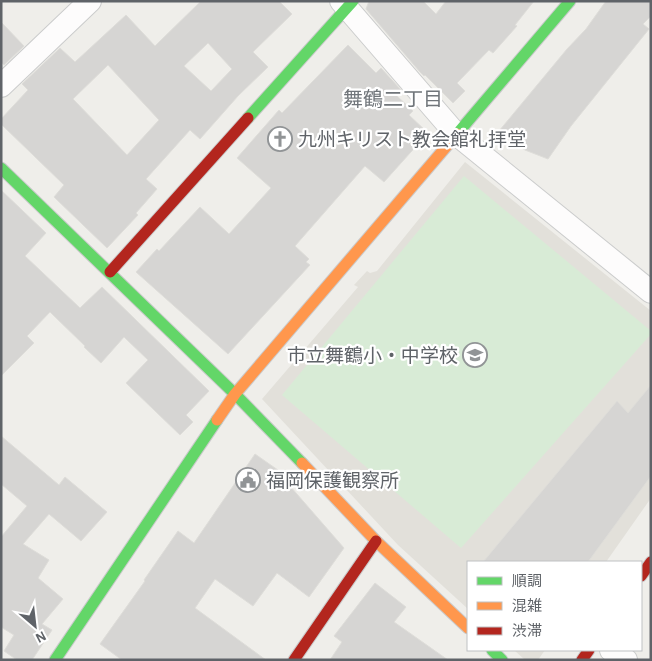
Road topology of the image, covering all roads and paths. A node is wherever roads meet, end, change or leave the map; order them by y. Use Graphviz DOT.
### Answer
graph roads {
  1 [pos="90,1"];
  2 [pos="570,1"];
  3 [pos="347,3"];
  4 [pos="1,86"];
  5 [pos="456,134"];
  6 [pos="1,168"];
  7 [pos="110,272"];
  8 [pos="651,292"];
  9 [pos="235,394"];
  10 [pos="376,541"];
  11 [pos="651,562"];
  12 [pos="642,575"];
  13 [pos="467,627"];
  14 [pos="493,651"];
  15 [pos="612,651"];
  16 [pos="55,660"];
  17 [pos="294,660"];
  18 [pos="502,660"];
  19 [pos="626,660"];
  1 -- 4 [label="street"];
  2 -- 5 [label="street"];
  3 -- 5 [label="street"];
  3 -- 7 [label="street"];
  5 -- 8 [label="street"];
  5 -- 9 [label="street"];
  6 -- 7 [label="street"];
  7 -- 9 [label="street"];
  9 -- 10 [label="street"];
  9 -- 16 [label="street"];
  10 -- 13 [label="street"];
  10 -- 17 [label="street"];
  11 -- 12 [label="street"];
  14 -- 18 [label="street"];
  15 -- 19 [label="street"];
}
